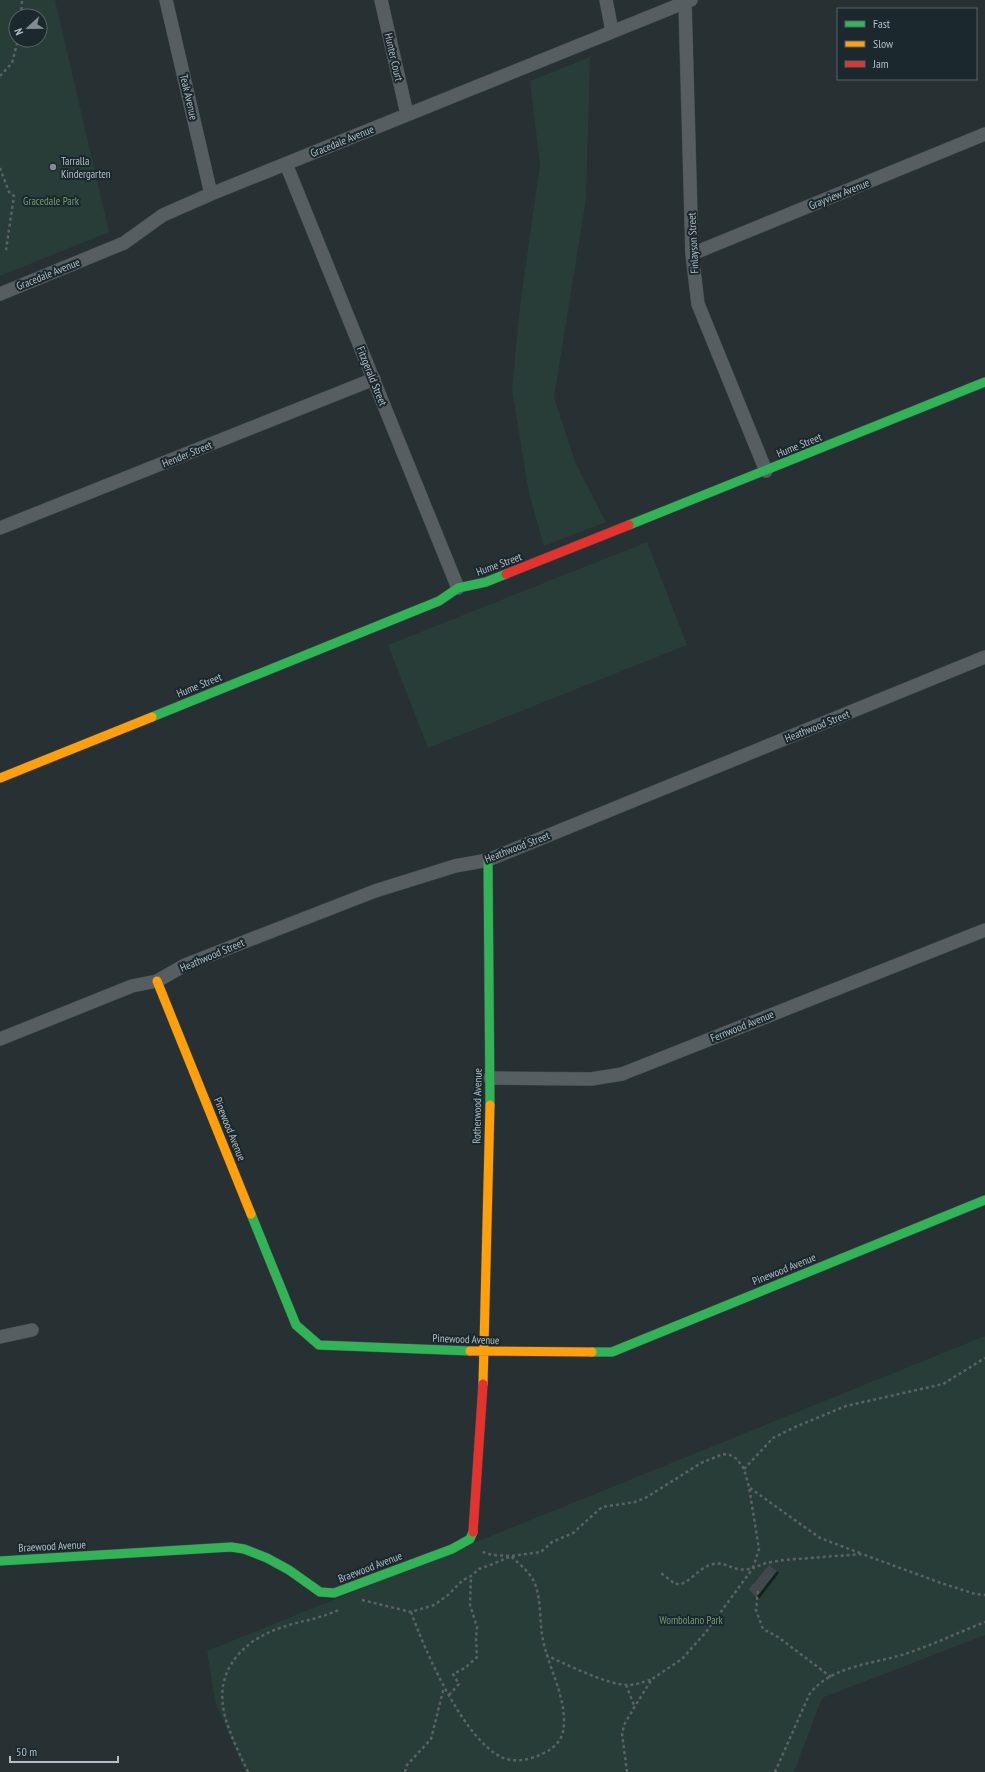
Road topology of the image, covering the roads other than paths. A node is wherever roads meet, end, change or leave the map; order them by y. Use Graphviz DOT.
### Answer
graph roads {
  1 [pos="166,0"];
  2 [pos="381,0"];
  3 [pos="606,0"];
  4 [pos="688,1"];
  5 [pos="612,31"];
  6 [pos="407,114"];
  7 [pos="985,134"];
  8 [pos="286,164"];
  9 [pos="211,194"];
  10 [pos="692,254"];
  11 [pos="0,294"];
  12 [pos="374,379"];
  13 [pos="985,382"];
  14 [pos="766,471"];
  15 [pos="0,528"];
  16 [pos="458,588"];
  17 [pos="985,657"];
  18 [pos="0,778"];
  19 [pos="488,860"];
  20 [pos="985,930"];
  21 [pos="157,981"];
  22 [pos="0,1039"];
  23 [pos="490,1078"];
  24 [pos="985,1200"];
  25 [pos="32,1330"];
  26 [pos="0,1337"];
  27 [pos="485,1352"];
  28 [pos="0,1561"];
  1 -- 9 [label="street, Teak Avenue"];
  2 -- 6 [label="street, Hunter Court"];
  3 -- 5 [label="street"];
  4 -- 5 [label="street, Gracedale Avenue"];
  4 -- 10 [label="street, Finlayson Street"];
  5 -- 6 [label="street, Gracedale Avenue"];
  6 -- 8 [label="street, Gracedale Avenue"];
  7 -- 10 [label="street, Grayview Avenue"];
  8 -- 9 [label="street, Gracedale Avenue"];
  8 -- 12 [label="street, Fitzgerald Street"];
  9 -- 11 [label="street, Gracedale Avenue"];
  10 -- 14 [label="street, Finlayson Street"];
  12 -- 15 [label="street, Hender Street"];
  12 -- 16 [label="street, Fitzgerald Street"];
  13 -- 14 [label="street, Hume Street"];
  14 -- 16 [label="street, Hume Street"];
  16 -- 18 [label="street, Hume Street"];
  17 -- 19 [label="street, Heathwood Street"];
  19 -- 21 [label="street, Heathwood Street"];
  19 -- 23 [label="street, Rotherwood Avenue"];
  20 -- 23 [label="street, Fernwood Avenue"];
  21 -- 22 [label="street, Heathwood Street"];
  21 -- 27 [label="street, Pinewood Avenue"];
  23 -- 27 [label="street, Rotherwood Avenue"];
  24 -- 27 [label="street, Pinewood Avenue"];
  25 -- 26 [label="street"];
  27 -- 28 [label="street, Braewood Avenue"];
}
